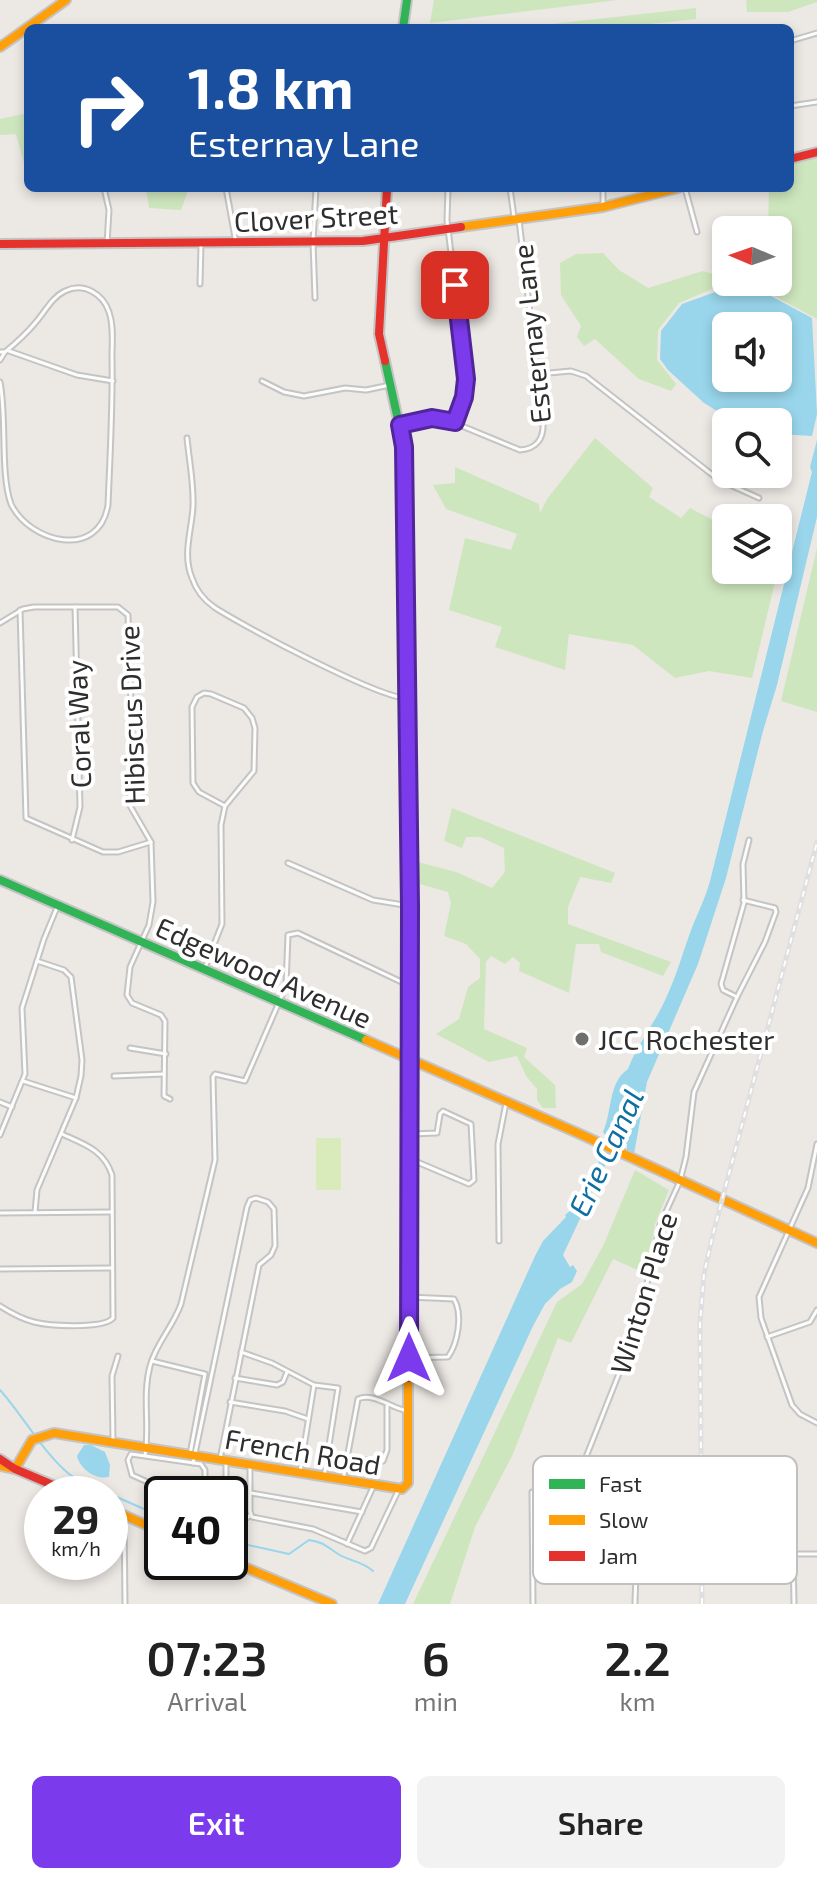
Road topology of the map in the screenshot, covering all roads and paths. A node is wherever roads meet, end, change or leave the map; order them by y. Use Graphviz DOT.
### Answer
graph roads {
  1 [pos="66,0"];
  2 [pos="407,0"];
  3 [pos="32,24"];
  4 [pos="404,24"];
  5 [pos="24,30"];
  6 [pos="817,33"];
  7 [pos="794,40"];
  8 [pos="0,47"];
  9 [pos="817,102"];
  10 [pos="794,105"];
  11 [pos="817,152"];
  12 [pos="794,158"];
  13 [pos="105,192"];
  14 [pos="227,192"];
  15 [pos="316,192"];
  16 [pos="387,192"];
  17 [pos="448,192"];
  18 [pos="511,192"];
  19 [pos="603,192"];
  20 [pos="662,192"];
  21 [pos="686,192"];
  22 [pos="603,207"];
  23 [pos="517,221"];
  24 [pos="448,230"];
  25 [pos="697,232"];
  26 [pos="385,239"];
  27 [pos="313,242"];
  28 [pos="236,243"];
  29 [pos="0,244"];
  30 [pos="107,244"];
  31 [pos="201,244"];
  32 [pos="200,284"];
  33 [pos="315,298"];
  34 [pos="4,351"];
  35 [pos="0,360"];
  36 [pos="538,374"];
  37 [pos="113,381"];
  38 [pos="262,381"];
  39 [pos="0,382"];
  40 [pos="390,385"];
  41 [pos="455,422"];
  42 [pos="400,425"];
  43 [pos="187,438"];
  44 [pos="759,498"];
  45 [pos="75,607"];
  46 [pos="20,610"];
  47 [pos="0,623"];
  48 [pos="407,698"];
  49 [pos="225,806"];
  50 [pos="72,840"];
  51 [pos="749,840"];
  52 [pos="151,842"];
  53 [pos="288,863"];
  54 [pos="0,880"];
  55 [pos="743,900"];
  56 [pos="58,905"];
  57 [pos="410,906"];
  58 [pos="140,942"];
  59 [pos="37,961"];
  60 [pos="204,970"];
  61 [pos="410,986"];
  62 [pos="737,997"];
  63 [pos="279,1003"];
  64 [pos="130,1048"];
  65 [pos="166,1054"];
  66 [pos="410,1060"];
  67 [pos="164,1074"];
  68 [pos="114,1076"];
  69 [pos="23,1081"];
  70 [pos="76,1098"];
  71 [pos="170,1099"];
  72 [pos="0,1102"];
  73 [pos="506,1103"];
  74 [pos="12,1107"];
  75 [pos="62,1134"];
  76 [pos="410,1134"];
  77 [pos="0,1135"];
  78 [pos="817,1144"];
  79 [pos="410,1159"];
  80 [pos="680,1181"];
  81 [pos="35,1212"];
  82 [pos="113,1212"];
  83 [pos="0,1213"];
  84 [pos="788,1230"];
  85 [pos="499,1241"];
  86 [pos="817,1243"];
  87 [pos="114,1268"];
  88 [pos="0,1269"];
  89 [pos="409,1297"];
  90 [pos="0,1306"];
  91 [pos="817,1310"];
  92 [pos="767,1337"];
  93 [pos="241,1352"];
  94 [pos="118,1356"];
  95 [pos="409,1358"];
  96 [pos="151,1361"];
  97 [pos="287,1371"];
  98 [pos="235,1378"];
  99 [pos="314,1385"];
  100 [pos="230,1402"];
  101 [pos="388,1405"];
  102 [pos="409,1411"];
  103 [pos="308,1419"];
  104 [pos="817,1423"];
  105 [pos="113,1441"];
  106 [pos="146,1450"];
  107 [pos="586,1456"];
  108 [pos="193,1457"];
  109 [pos="348,1457"];
  110 [pos="0,1459"];
  111 [pos="223,1460"];
  112 [pos="250,1464"];
  113 [pos="0,1466"];
  114 [pos="15,1469"];
  115 [pos="300,1473"];
  116 [pos="32,1476"];
  117 [pos="204,1476"];
  118 [pos="224,1476"];
  119 [pos="324,1477"];
  120 [pos="144,1480"];
  121 [pos="343,1480"];
  122 [pos="374,1485"];
  123 [pos="399,1489"];
  124 [pos="533,1492"];
  125 [pos="250,1493"];
  126 [pos="362,1512"];
  127 [pos="251,1515"];
  128 [pos="248,1517"];
  129 [pos="347,1544"];
  130 [pos="248,1569"];
  131 [pos="125,1580"];
  132 [pos="635,1584"];
  133 [pos="794,1584"];
  134 [pos="125,1604"];
  135 [pos="332,1604"];
  136 [pos="533,1604"];
  137 [pos="635,1604"];
  138 [pos="794,1604"];
  1 -- 3 [label="street"];
  2 -- 4 [label="street"];
  5 -- 8 [label="street"];
  6 -- 7 [label="street"];
  9 -- 10 [label="street"];
  11 -- 12 [label="street"];
  13 -- 30 [label="street"];
  14 -- 28 [label="street"];
  15 -- 27 [label="street"];
  16 -- 26 [label="street, French Road"];
  17 -- 24 [label="street"];
  18 -- 23 [label="street, Esternay Lane"];
  19 -- 22 [label="street"];
  20 -- 22 [label="street, Clover Street"];
  21 -- 25 [label="street"];
  22 -- 23 [label="street, Clover Street"];
  23 -- 24 [label="street, Clover Street"];
  23 -- 36 [label="street, Esternay Lane"];
  24 -- 26 [label="street, Clover Street"];
  24 -- 41 [label="street"];
  26 -- 27 [label="street, Clover Street"];
  26 -- 40 [label="street, French Road"];
  27 -- 28 [label="street, Clover Street"];
  27 -- 33 [label="street"];
  28 -- 31 [label="street, Clover Street"];
  29 -- 30 [label="street, Clover Street"];
  30 -- 31 [label="street, Clover Street"];
  31 -- 32 [label="street"];
  34 -- 35 [label="street"];
  34 -- 37 [label="street"];
  34 -- 37 [label="street"];
  36 -- 41 [label="street, Esternay Lane"];
  36 -- 44 [label="street"];
  37 -- 39 [label="street"];
  38 -- 40 [label="street"];
  40 -- 42 [label="street, French Road"];
  41 -- 42 [label="street, Esternay Lane"];
  42 -- 48 [label="street, French Road"];
  43 -- 48 [label="street"];
  45 -- 46 [label="street, Hibiscus Drive"];
  45 -- 50 [label="street, Coral Way"];
  45 -- 52 [label="street, Hibiscus Drive"];
  46 -- 47 [label="street, Hibiscus Drive"];
  46 -- 50 [label="street"];
  48 -- 57 [label="street, French Road"];
  49 -- 49 [label="street"];
  49 -- 60 [label="street"];
  50 -- 52 [label="street"];
  51 -- 55 [label="street"];
  52 -- 58 [label="street, Hibiscus Drive"];
  53 -- 57 [label="street"];
  54 -- 56 [label="street, Edgewood Avenue"];
  55 -- 62 [label="street"];
  55 -- 62 [label="street, Winton Place"];
  56 -- 58 [label="street, Edgewood Avenue"];
  56 -- 59 [label="street"];
  57 -- 61 [label="street, French Road"];
  58 -- 60 [label="street, Edgewood Avenue"];
  58 -- 65 [label="street, Hibiscus Drive"];
  59 -- 69 [label="street"];
  59 -- 70 [label="street"];
  60 -- 63 [label="street, Edgewood Avenue"];
  61 -- 63 [label="street"];
  61 -- 66 [label="street, French Road"];
  62 -- 80 [label="street, Winton Place"];
  63 -- 66 [label="street, Edgewood Avenue"];
  63 -- 96 [label="street"];
  64 -- 65 [label="street"];
  65 -- 67 [label="street"];
  66 -- 73 [label="street, Edgewood Avenue"];
  66 -- 76 [label="street, French Road"];
  67 -- 68 [label="street"];
  67 -- 71 [label="street"];
  69 -- 70 [label="street"];
  69 -- 74 [label="street"];
  70 -- 75 [label="street"];
  72 -- 74 [label="street"];
  73 -- 80 [label="street, Edgewood Avenue"];
  73 -- 85 [label="street"];
  74 -- 77 [label="street"];
  75 -- 81 [label="street"];
  75 -- 82 [label="street"];
  76 -- 79 [label="street, French Road"];
  76 -- 79 [label="street"];
  78 -- 84 [label="street"];
  79 -- 89 [label="street, French Road"];
  80 -- 84 [label="street, Edgewood Avenue"];
  80 -- 107 [label="street, Winton Place"];
  81 -- 82 [label="street"];
  81 -- 83 [label="street"];
  82 -- 87 [label="street"];
  84 -- 86 [label="street, Edgewood Avenue"];
  84 -- 92 [label="street"];
  87 -- 88 [label="street"];
  87 -- 90 [label="street"];
  89 -- 95 [label="street, French Road"];
  89 -- 95 [label="street"];
  91 -- 92 [label="street"];
  92 -- 104 [label="street"];
  93 -- 97 [label="street"];
  93 -- 98 [label="street"];
  93 -- 108 [label="street"];
  94 -- 105 [label="street"];
  95 -- 102 [label="street, French Road"];
  96 -- 106 [label="street"];
  96 -- 108 [label="street"];
  97 -- 98 [label="street"];
  97 -- 99 [label="street"];
  98 -- 100 [label="street"];
  99 -- 103 [label="street"];
  99 -- 119 [label="street"];
  100 -- 103 [label="street"];
  100 -- 111 [label="street"];
  101 -- 102 [label="street"];
  101 -- 109 [label="street"];
  101 -- 109 [label="street"];
  102 -- 123 [label="street, French Road"];
  103 -- 115 [label="street"];
  105 -- 106 [label="street, French Road"];
  105 -- 114 [label="street, French Road"];
  106 -- 108 [label="street, French Road"];
  106 -- 120 [label="street"];
  108 -- 111 [label="street, French Road"];
  108 -- 117 [label="street"];
  109 -- 121 [label="street"];
  110 -- 114 [label="street"];
  111 -- 112 [label="street, French Road"];
  111 -- 118 [label="street"];
  112 -- 115 [label="street, French Road"];
  112 -- 125 [label="street"];
  113 -- 114 [label="street"];
  114 -- 116 [label="street"];
  115 -- 119 [label="street, French Road"];
  119 -- 121 [label="street, French Road"];
  121 -- 122 [label="street, French Road"];
  122 -- 123 [label="street, French Road"];
  122 -- 126 [label="street"];
  123 -- 129 [label="street"];
  124 -- 136 [label="street"];
  125 -- 126 [label="street"];
  125 -- 127 [label="street"];
  126 -- 129 [label="street"];
  127 -- 128 [label="street"];
  127 -- 129 [label="street"];
  130 -- 135 [label="street"];
  131 -- 134 [label="street"];
  132 -- 137 [label="street"];
  133 -- 138 [label="street"];
}
